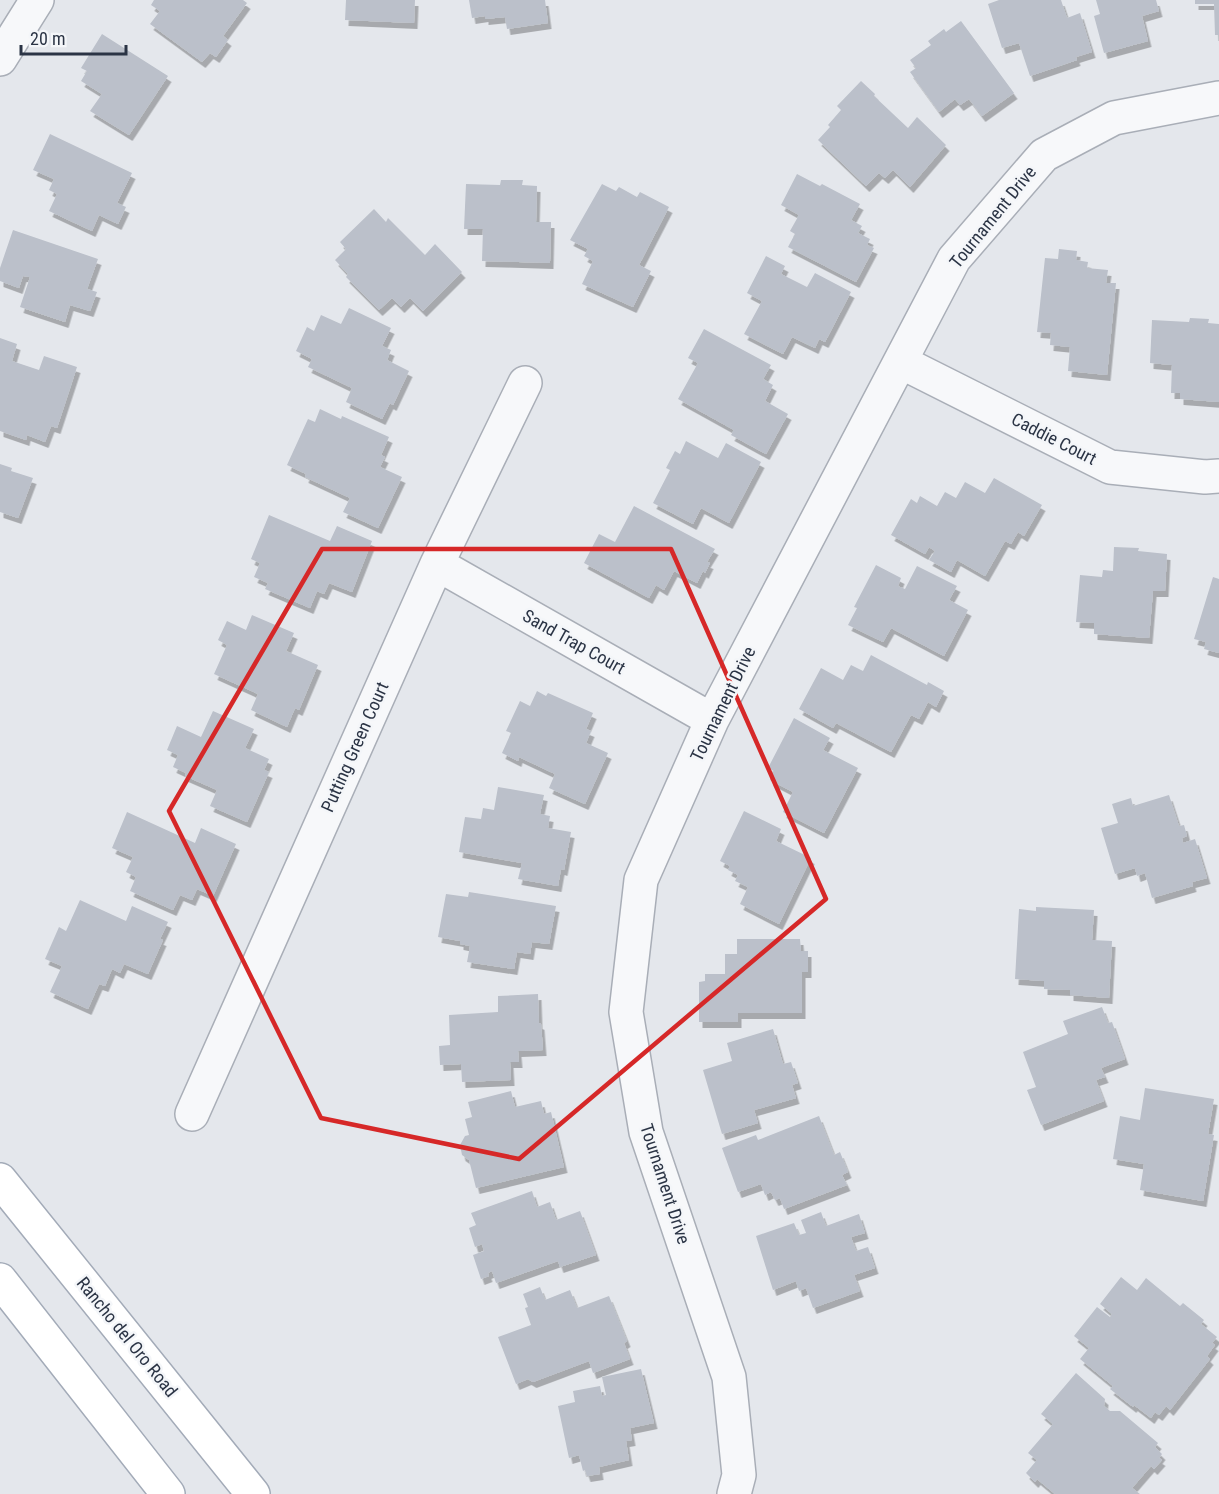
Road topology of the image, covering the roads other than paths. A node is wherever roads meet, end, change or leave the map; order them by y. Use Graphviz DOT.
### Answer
graph roads {
  1 [pos="36,0"];
  2 [pos="0,59"];
  3 [pos="1219,98"];
  4 [pos="901,362"];
  5 [pos="525,382"];
  6 [pos="1219,476"];
  7 [pos="437,564"];
  8 [pos="712,720"];
  9 [pos="192,1114"];
  10 [pos="0,1180"];
  11 [pos="0,1280"];
  12 [pos="168,1494"];
  13 [pos="253,1494"];
  14 [pos="734,1494"];
  1 -- 2 [label="street"];
  3 -- 4 [label="street, Tournament Drive"];
  4 -- 6 [label="street, Caddie Court"];
  4 -- 8 [label="street, Tournament Drive"];
  5 -- 7 [label="street, Putting Green Court"];
  7 -- 8 [label="street, Sand Trap Court"];
  7 -- 9 [label="street, Putting Green Court"];
  8 -- 14 [label="street, Tournament Drive"];
  10 -- 13 [label="main road, Rancho del Oro Road"];
  11 -- 12 [label="main road"];
}
